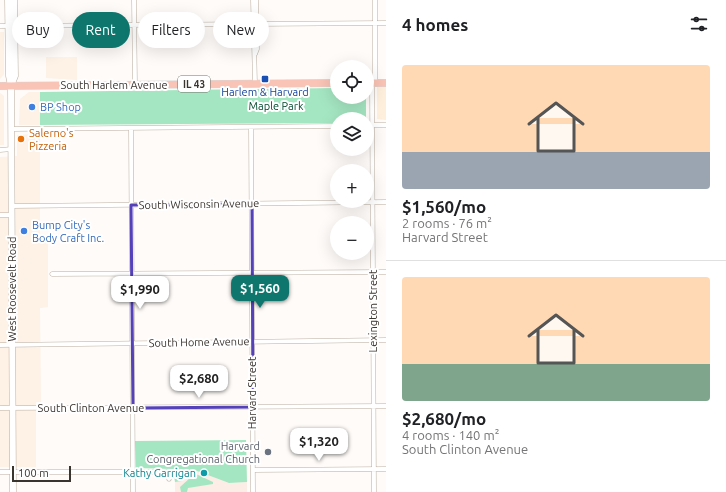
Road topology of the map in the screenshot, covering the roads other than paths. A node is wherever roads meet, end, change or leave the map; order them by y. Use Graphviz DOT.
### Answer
graph roads {
  1 [pos="8,0"];
  2 [pos="14,0"];
  3 [pos="134,0"];
  4 [pos="253,0"];
  5 [pos="256,0"];
  6 [pos="374,0"];
  7 [pos="254,12"];
  8 [pos="256,12"];
  9 [pos="375,23"];
  10 [pos="386,23"];
  11 [pos="213,24"];
  12 [pos="269,24"];
  13 [pos="134,25"];
  14 [pos="0,26"];
  15 [pos="11,26"];
  16 [pos="257,48"];
  17 [pos="373,60"];
  18 [pos="330,83"];
  19 [pos="374,83"];
  20 [pos="386,83"];
  21 [pos="255,84"];
  22 [pos="135,85"];
  23 [pos="0,86"];
  24 [pos="11,86"];
  25 [pos="374,125"];
  26 [pos="386,125"];
  27 [pos="330,126"];
  28 [pos="251,127"];
  29 [pos="131,128"];
  30 [pos="12,129"];
  31 [pos="0,150"];
  32 [pos="12,150"];
  33 [pos="386,202"];
  34 [pos="330,203"];
  35 [pos="374,203"];
  36 [pos="252,204"];
  37 [pos="131,205"];
  38 [pos="12,206"];
  39 [pos="372,208"];
  40 [pos="0,215"];
  41 [pos="12,215"];
  42 [pos="373,272"];
  43 [pos="386,272"];
  44 [pos="252,273"];
  45 [pos="52,274"];
  46 [pos="132,274"];
  47 [pos="373,340"];
  48 [pos="386,340"];
  49 [pos="252,342"];
  50 [pos="132,343"];
  51 [pos="0,345"];
  52 [pos="12,345"];
  53 [pos="374,406"];
  54 [pos="386,406"];
  55 [pos="252,407"];
  56 [pos="0,408"];
  57 [pos="13,408"];
  58 [pos="133,408"];
  59 [pos="374,469"];
  60 [pos="386,469"];
  61 [pos="253,470"];
  62 [pos="0,472"];
  63 [pos="13,472"];
  64 [pos="133,472"];
  65 [pos="169,479"];
  66 [pos="13,492"];
  67 [pos="133,492"];
  68 [pos="253,492"];
  69 [pos="374,492"];
  1 -- 15 [label="main road"];
  2 -- 15 [label="main road"];
  3 -- 13 [label="street"];
  4 -- 7 [label="street"];
  5 -- 8 [label="street"];
  6 -- 9 [label="street, Lexington Street"];
  9 -- 10 [label="street"];
  9 -- 12 [label="street"];
  9 -- 17 [label="street, Lexington Street"];
  11 -- 13 [label="street"];
  13 -- 15 [label="street"];
  13 -- 22 [label="street"];
  14 -- 15 [label="street"];
  15 -- 24 [label="main road, West Roosevelt Road"];
  16 -- 21 [label="street"];
  18 -- 21 [label="main road, South Harlem Avenue / IL 43"];
  19 -- 20 [label="main road"];
  21 -- 22 [label="main road, South Harlem Avenue / IL 43"];
  22 -- 24 [label="main road, South Harlem Avenue / IL 43"];
  23 -- 24 [label="main road, IL 43"];
  24 -- 30 [label="main road, West Roosevelt Road"];
  25 -- 26 [label="street"];
  27 -- 28 [label="street"];
  28 -- 29 [label="street"];
  28 -- 36 [label="street, Harvard Street"];
  29 -- 30 [label="street"];
  29 -- 37 [label="street"];
  30 -- 32 [label="main road, West Roosevelt Road"];
  31 -- 32 [label="street"];
  32 -- 38 [label="main road, West Roosevelt Road"];
  33 -- 35 [label="street, South Wisconsin Avenue"];
  34 -- 36 [label="street, South Wisconsin Avenue"];
  36 -- 37 [label="street, South Wisconsin Avenue"];
  36 -- 44 [label="street, Harvard Street"];
  37 -- 38 [label="street, South Wisconsin Avenue"];
  37 -- 46 [label="street"];
  38 -- 41 [label="main road, West Roosevelt Road"];
  39 -- 42 [label="street, Lexington Street"];
  40 -- 41 [label="street"];
  41 -- 52 [label="main road, West Roosevelt Road"];
  42 -- 43 [label="street"];
  42 -- 44 [label="street"];
  42 -- 47 [label="street, Lexington Street"];
  44 -- 46 [label="street"];
  44 -- 49 [label="street, Harvard Street"];
  45 -- 46 [label="street"];
  46 -- 50 [label="street"];
  47 -- 48 [label="street, South Home Avenue"];
  47 -- 49 [label="street, South Home Avenue"];
  47 -- 53 [label="street, Lexington Street"];
  49 -- 50 [label="street, South Home Avenue"];
  49 -- 55 [label="street, Harvard Street"];
  50 -- 52 [label="street, South Home Avenue"];
  50 -- 58 [label="street"];
  51 -- 52 [label="street, South Home Avenue"];
  52 -- 57 [label="main road, West Roosevelt Road"];
  53 -- 54 [label="street, South Clinton Avenue"];
  53 -- 55 [label="street, South Clinton Avenue"];
  53 -- 59 [label="street, Lexington Street"];
  55 -- 58 [label="street, South Clinton Avenue"];
  55 -- 61 [label="street, Harvard Street"];
  56 -- 57 [label="street, South Clinton Avenue"];
  57 -- 58 [label="street, South Clinton Avenue"];
  57 -- 63 [label="main road, West Roosevelt Road"];
  58 -- 64 [label="street"];
  59 -- 60 [label="street"];
  59 -- 61 [label="street"];
  59 -- 69 [label="street, Lexington Street"];
  61 -- 68 [label="street, Harvard Street"];
  62 -- 63 [label="street"];
  63 -- 64 [label="street"];
  63 -- 66 [label="main road, West Roosevelt Road"];
  64 -- 65 [label="street"];
  64 -- 67 [label="street"];
}
